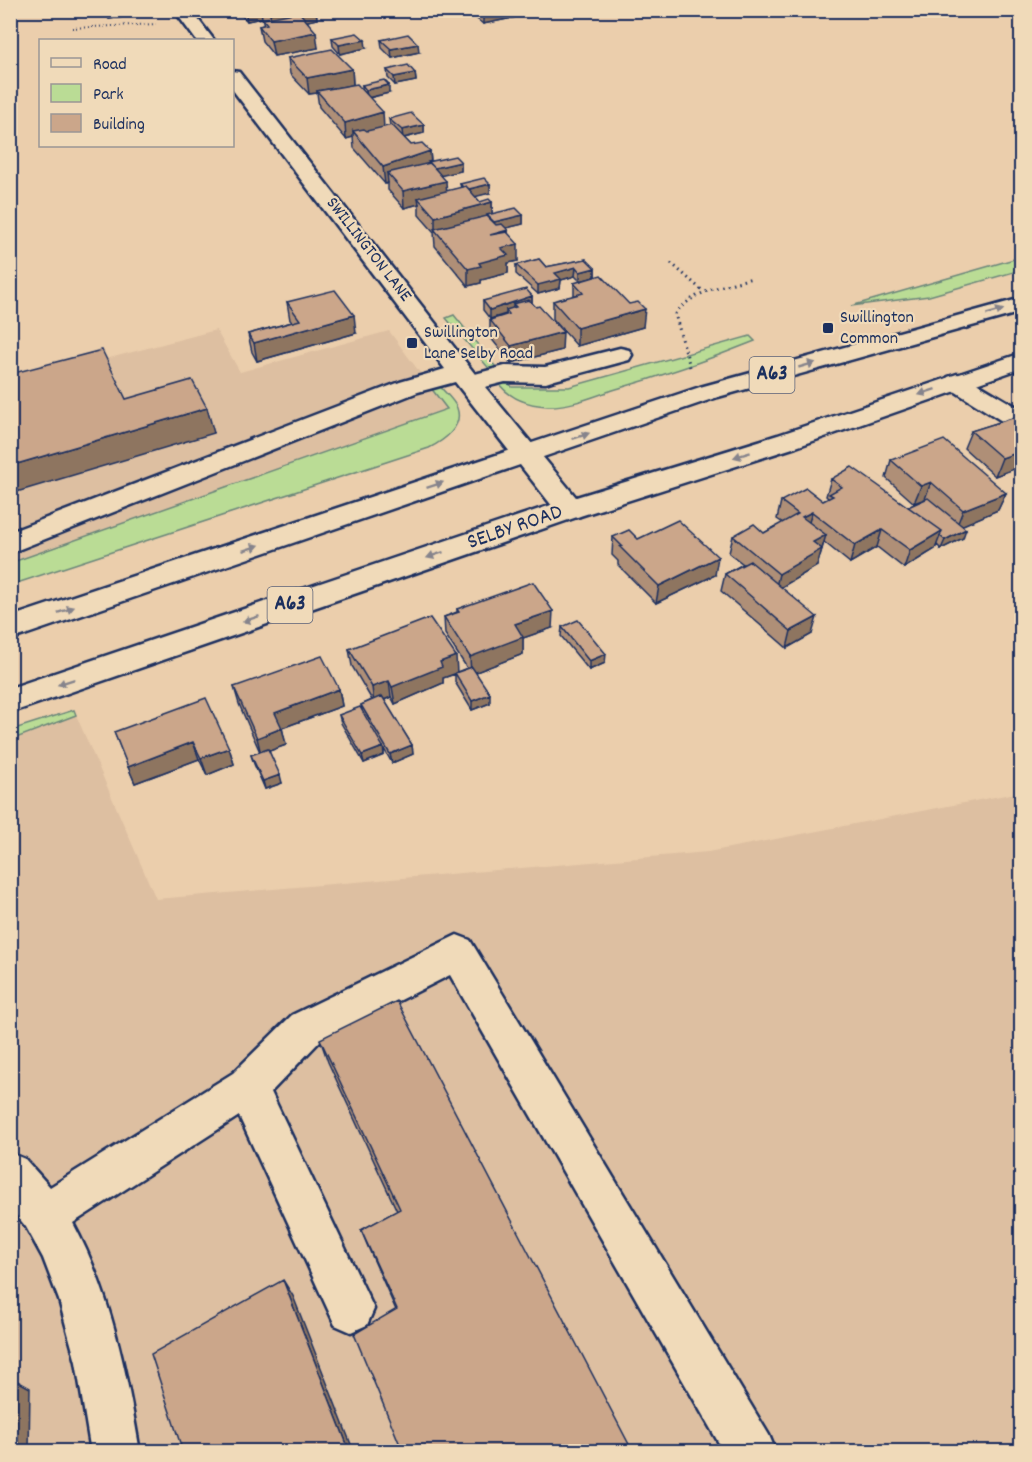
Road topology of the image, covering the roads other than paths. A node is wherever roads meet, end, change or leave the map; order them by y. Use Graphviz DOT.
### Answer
graph roads {
  1 [pos="185,15"];
  2 [pos="204,39"];
  3 [pos="234,79"];
  4 [pos="1022,305"];
  5 [pos="620,355"];
  6 [pos="1022,360"];
  7 [pos="465,378"];
  8 [pos="957,382"];
  9 [pos="1022,422"];
  10 [pos="526,455"];
  11 [pos="570,509"];
  12 [pos="10,543"];
  13 [pos="10,629"];
  14 [pos="10,701"];
  15 [pos="247,1087"];
  16 [pos="10,1174"];
  17 [pos="45,1216"];
  18 [pos="351,1309"];
  19 [pos="116,1452"];
  20 [pos="752,1452"];
  1 -- 2 [label="main road"];
  3 -- 7 [label="main road, SWILLINGTON LANE"];
  10 -- 4 [label="main road, A63, one-way"];
  5 -- 7 [label="main road"];
  6 -- 8 [label="main road, SELBY ROAD / A63"];
  7 -- 10 [label="main road, SWILLINGTON LANE"];
  7 -- 12 [label="main road"];
  8 -- 9 [label="main road"];
  8 -- 11 [label="main road, SELBY ROAD / A63, one-way"];
  10 -- 11 [label="main road, SWILLINGTON LANE"];
  13 -- 10 [label="main road, A63, one-way"];
  11 -- 14 [label="main road, SELBY ROAD / A63, one-way"];
  15 -- 17 [label="main road"];
  15 -- 18 [label="main road"];
  15 -- 20 [label="main road"];
  16 -- 17 [label="main road"];
  17 -- 19 [label="main road"];
}
